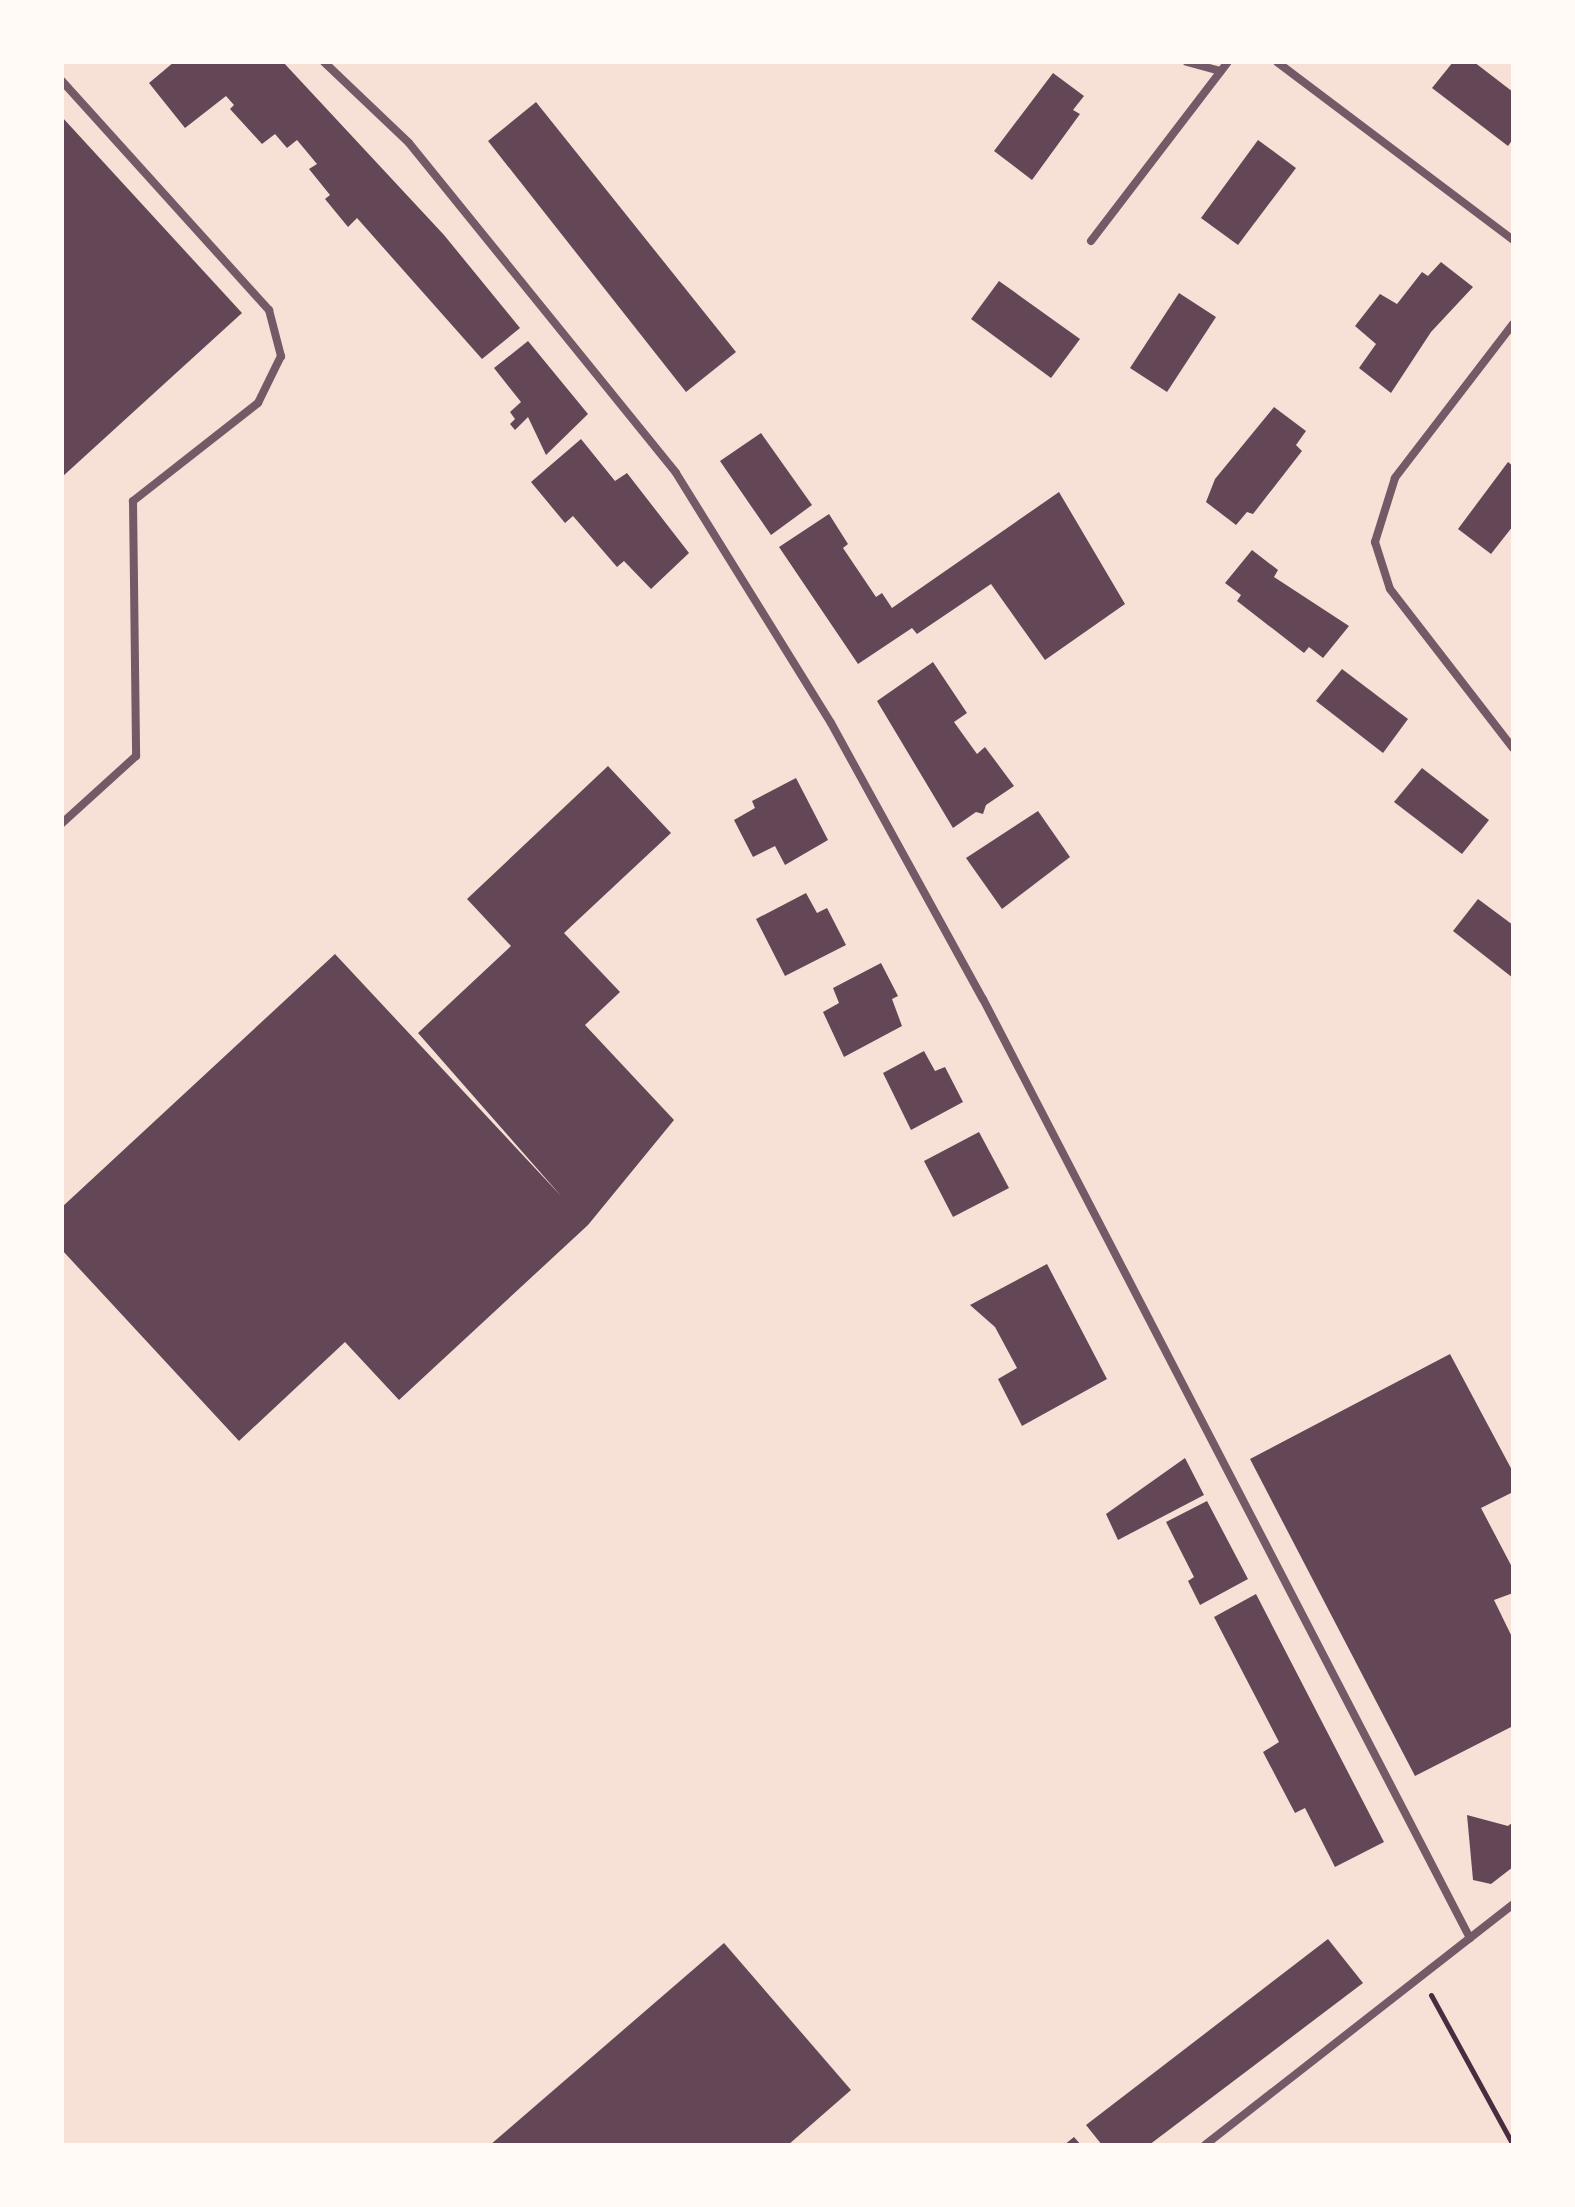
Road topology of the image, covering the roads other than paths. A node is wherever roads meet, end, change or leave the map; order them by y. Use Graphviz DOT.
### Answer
graph roads {
  1 [pos="324,62"];
  2 [pos="1187,62"];
  3 [pos="1228,62"];
  4 [pos="1277,62"];
  5 [pos="1221,71"];
  6 [pos="62,81"];
  7 [pos="1513,240"];
  8 [pos="1091,241"];
  9 [pos="1513,324"];
  10 [pos="1513,748"];
  11 [pos="62,823"];
  12 [pos="1513,1904"];
  13 [pos="1470,1938"];
  14 [pos="1205,2145"];
  1 -- 13 [label="street"];
  2 -- 5 [label="street"];
  3 -- 5 [label="street"];
  4 -- 7 [label="street"];
  5 -- 8 [label="street"];
  6 -- 11 [label="street"];
  9 -- 10 [label="street"];
  12 -- 13 [label="street"];
  13 -- 14 [label="street"];
}
